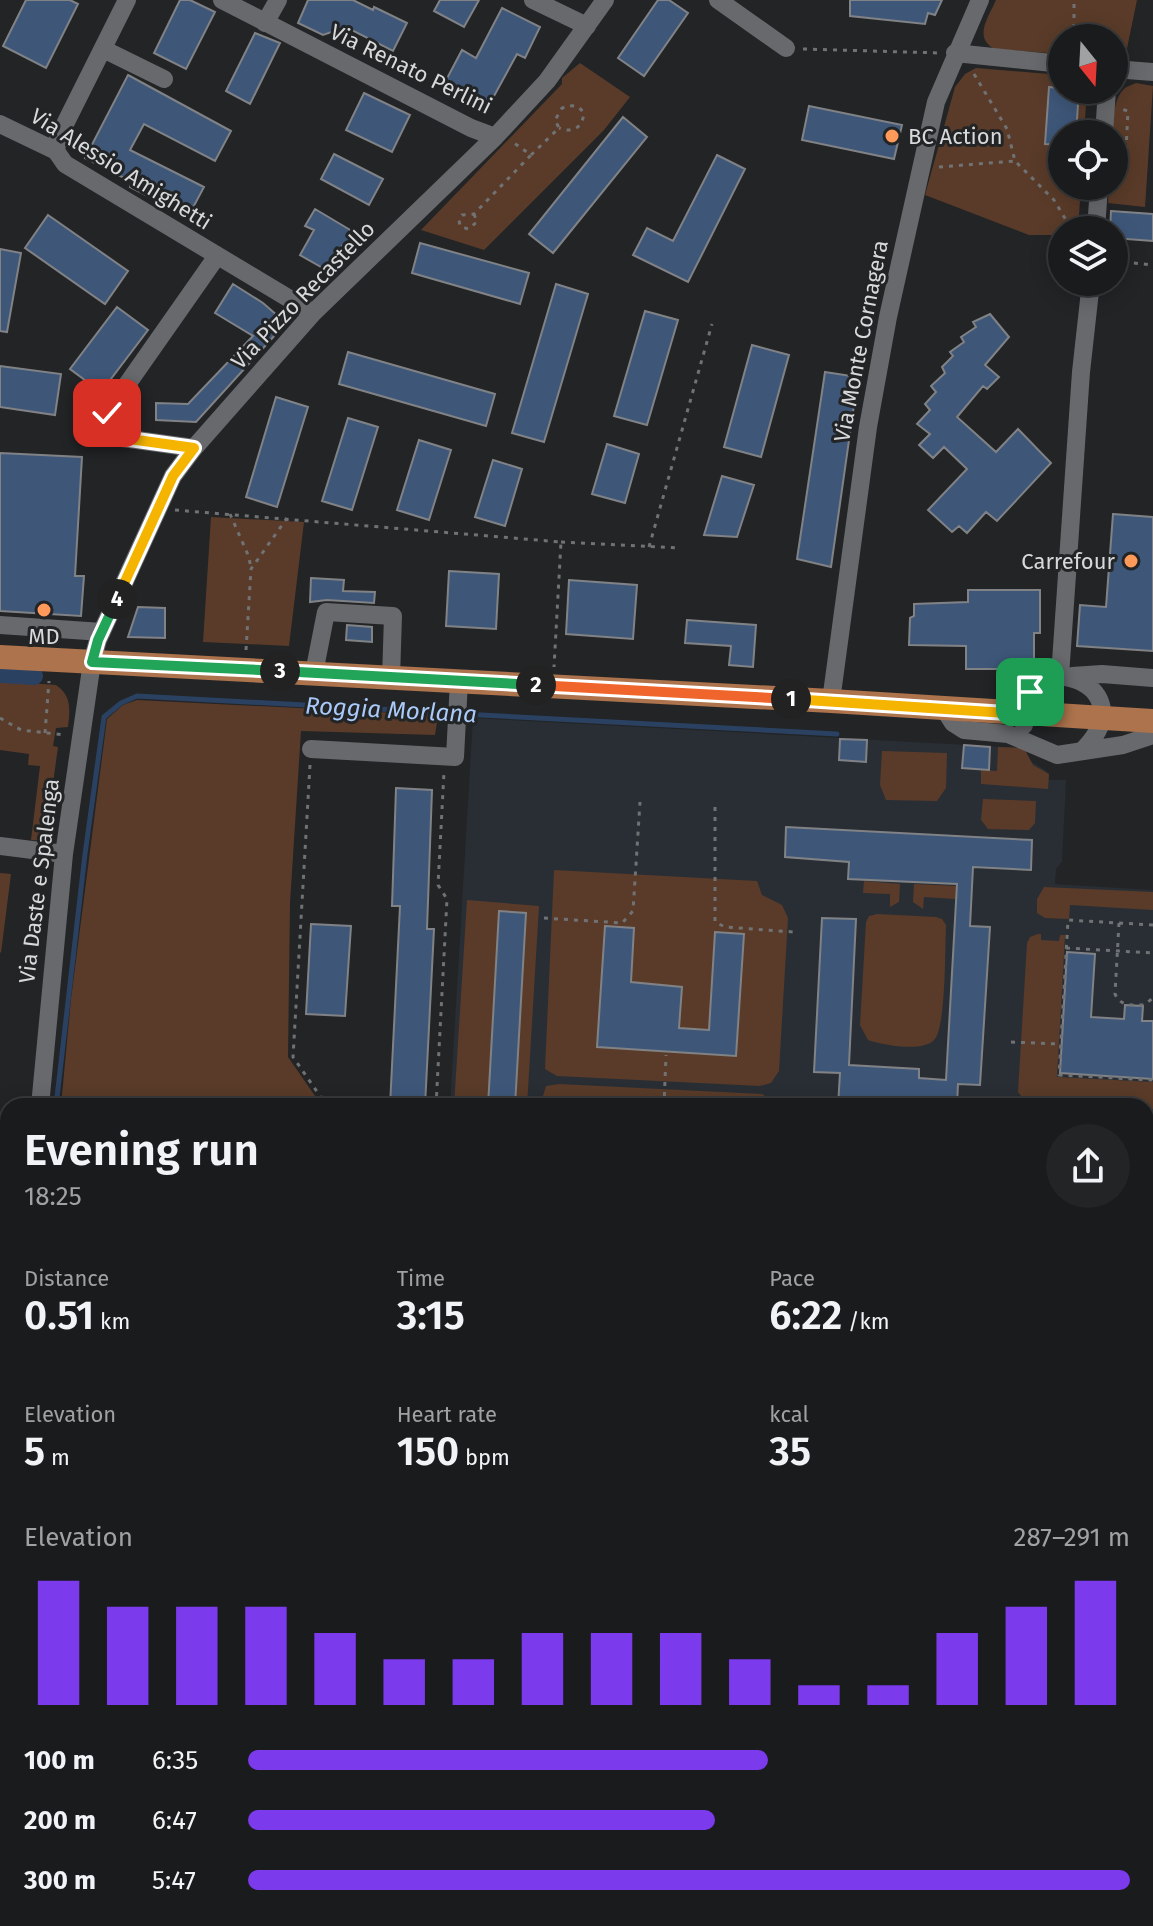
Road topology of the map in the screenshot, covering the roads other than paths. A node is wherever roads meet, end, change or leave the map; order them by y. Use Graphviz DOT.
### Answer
graph roads {
  1 [pos="127,0"];
  2 [pos="222,0"];
  3 [pos="278,0"];
  4 [pos="533,0"];
  5 [pos="605,0"];
  6 [pos="718,0"];
  7 [pos="980,0"];
  8 [pos="265,23"];
  9 [pos="587,26"];
  10 [pos="786,48"];
  11 [pos="103,49"];
  12 [pos="955,53"];
  13 [pos="1048,63"];
  14 [pos="1128,70"];
  15 [pos="1153,72"];
  16 [pos="164,79"];
  17 [pos="0,124"];
  18 [pos="495,137"];
  19 [pos="56,151"];
  20 [pos="217,256"];
  21 [pos="1089,296"];
  22 [pos="313,313"];
  23 [pos="194,448"];
  24 [pos="0,625"];
  25 [pos="102,632"];
  26 [pos="0,657"];
  27 [pos="92,662"];
  28 [pos="314,673"];
  29 [pos="1064,676"];
  30 [pos="391,678"];
  31 [pos="1153,678"];
  32 [pos="458,687"];
  33 [pos="831,701"];
  34 [pos="944,709"];
  35 [pos="1022,714"];
  36 [pos="1103,719"];
  37 [pos="1153,721"];
  38 [pos="1153,735"];
  39 [pos="311,749"];
  40 [pos="1041,750"];
  41 [pos="1082,751"];
  42 [pos="0,846"];
  43 [pos="64,854"];
  44 [pos="41,1098"];
  1 -- 11 [label="street"];
  2 -- 8 [label="street, Via Renato Perlini"];
  3 -- 8 [label="street"];
  4 -- 9 [label="street"];
  5 -- 9 [label="street, Via Pizzo Recastello"];
  6 -- 10 [label="street"];
  7 -- 12 [label="street, Via Monte Cornagera"];
  8 -- 18 [label="street, Via Renato Perlini"];
  9 -- 18 [label="street, Via Pizzo Recastello"];
  11 -- 16 [label="street"];
  11 -- 19 [label="street"];
  12 -- 13 [label="street"];
  12 -- 33 [label="street, Via Monte Cornagera"];
  14 -- 15 [label="street"];
  17 -- 19 [label="street, Via Alessio Amighetti"];
  18 -- 22 [label="street, Via Pizzo Recastello"];
  19 -- 20 [label="street, Via Alessio Amighetti"];
  20 -- 22 [label="street, Via Alessio Amighetti"];
  20 -- 23 [label="street, Via Alessio Amighetti"];
  21 -- 29 [label="street"];
  22 -- 23 [label="street, Via Pizzo Recastello"];
  23 -- 25 [label="street, Via Pizzo Recastello"];
  24 -- 25 [label="street"];
  25 -- 27 [label="street, Via Pizzo Recastello"];
  26 -- 27 [label="main road"];
  27 -- 28 [label="main road"];
  27 -- 43 [label="street, Via Daste e Spalenga"];
  28 -- 30 [label="main road"];
  28 -- 30 [label="street"];
  29 -- 31 [label="street"];
  29 -- 35 [label="street"];
  29 -- 36 [label="street"];
  30 -- 32 [label="main road"];
  32 -- 33 [label="main road"];
  32 -- 39 [label="street"];
  33 -- 34 [label="main road"];
  34 -- 35 [label="main road"];
  34 -- 40 [label="street"];
  35 -- 36 [label="main road"];
  35 -- 40 [label="street"];
  36 -- 37 [label="main road"];
  36 -- 41 [label="street"];
  38 -- 41 [label="street"];
  40 -- 41 [label="street"];
  42 -- 43 [label="street"];
  43 -- 44 [label="street, Via Daste e Spalenga"];
}
